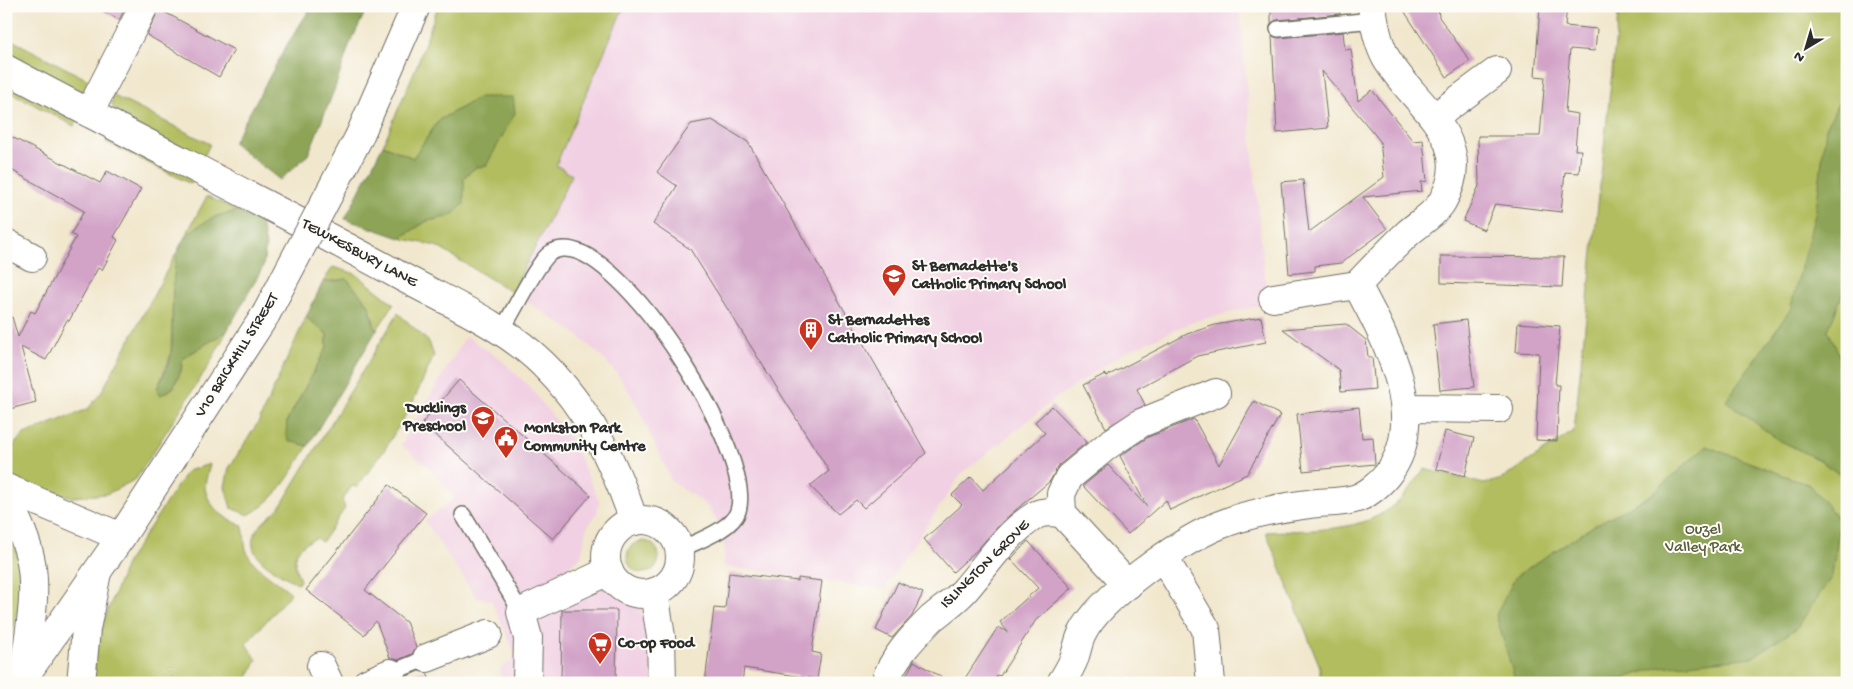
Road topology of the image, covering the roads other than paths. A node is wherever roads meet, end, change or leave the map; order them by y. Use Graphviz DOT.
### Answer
graph roads {
  1 [pos="144,6"];
  2 [pos="416,6"];
  3 [pos="1373,13"];
  4 [pos="1278,29"];
  5 [pos="6,69"];
  6 [pos="1497,71"];
  7 [pos="89,113"];
  8 [pos="1435,117"];
  9 [pos="6,243"];
  10 [pos="32,257"];
  11 [pos="1357,285"];
  12 [pos="1273,298"];
  13 [pos="501,331"];
  14 [pos="1216,393"];
  15 [pos="1405,408"];
  16 [pos="1499,409"];
  17 [pos="6,488"];
  18 [pos="6,497"];
  19 [pos="1062,512"];
  20 [pos="463,515"];
  21 [pos="634,521"];
  22 [pos="121,537"];
  23 [pos="679,550"];
  24 [pos="1164,558"];
  25 [pos="609,571"];
  26 [pos="97,572"];
  27 [pos="1128,585"];
  28 [pos="654,592"];
  29 [pos="521,612"];
  30 [pos="488,634"];
  31 [pos="427,658"];
  32 [pos="378,678"];
  33 [pos="22,681"];
  34 [pos="81,683"];
  35 [pos="527,683"];
  36 [pos="662,683"];
  37 [pos="885,683"];
  38 [pos="1061,683"];
  39 [pos="1211,683"];
  1 -- 7 [label="street"];
  2 -- 22 [label="street, V10 BRICKHILL STREET, bridge"];
  3 -- 4 [label="lane"];
  3 -- 8 [label="street"];
  5 -- 7 [label="street, TEWKESBURY LANE"];
  6 -- 8 [label="street"];
  7 -- 13 [label="street, TEWKESBURY LANE"];
  8 -- 11 [label="street"];
  9 -- 10 [label="street"];
  11 -- 12 [label="street"];
  11 -- 15 [label="street"];
  13 -- 21 [label="street, TEWKESBURY LANE"];
  13 -- 23 [label="lane"];
  14 -- 19 [label="street"];
  15 -- 16 [label="street"];
  15 -- 24 [label="street"];
  17 -- 22 [label="street"];
  18 -- 33 [label="street"];
  19 -- 27 [label="street"];
  19 -- 37 [label="street, ISLINGTON GROVE"];
  20 -- 29 [label="lane"];
  21 -- 23 [label="street"];
  21 -- 25 [label="street"];
  22 -- 26 [label="street, V10 BRICKHILL STREET"];
  23 -- 28 [label="street"];
  24 -- 27 [label="street"];
  24 -- 39 [label="street"];
  25 -- 28 [label="street"];
  25 -- 29 [label="street"];
  26 -- 33 [label="street, V10 BRICKHILL STREET"];
  26 -- 34 [label="street"];
  27 -- 38 [label="street"];
  28 -- 36 [label="street"];
  29 -- 35 [label="street"];
  30 -- 31 [label="street"];
  31 -- 32 [label="lane"];
}
